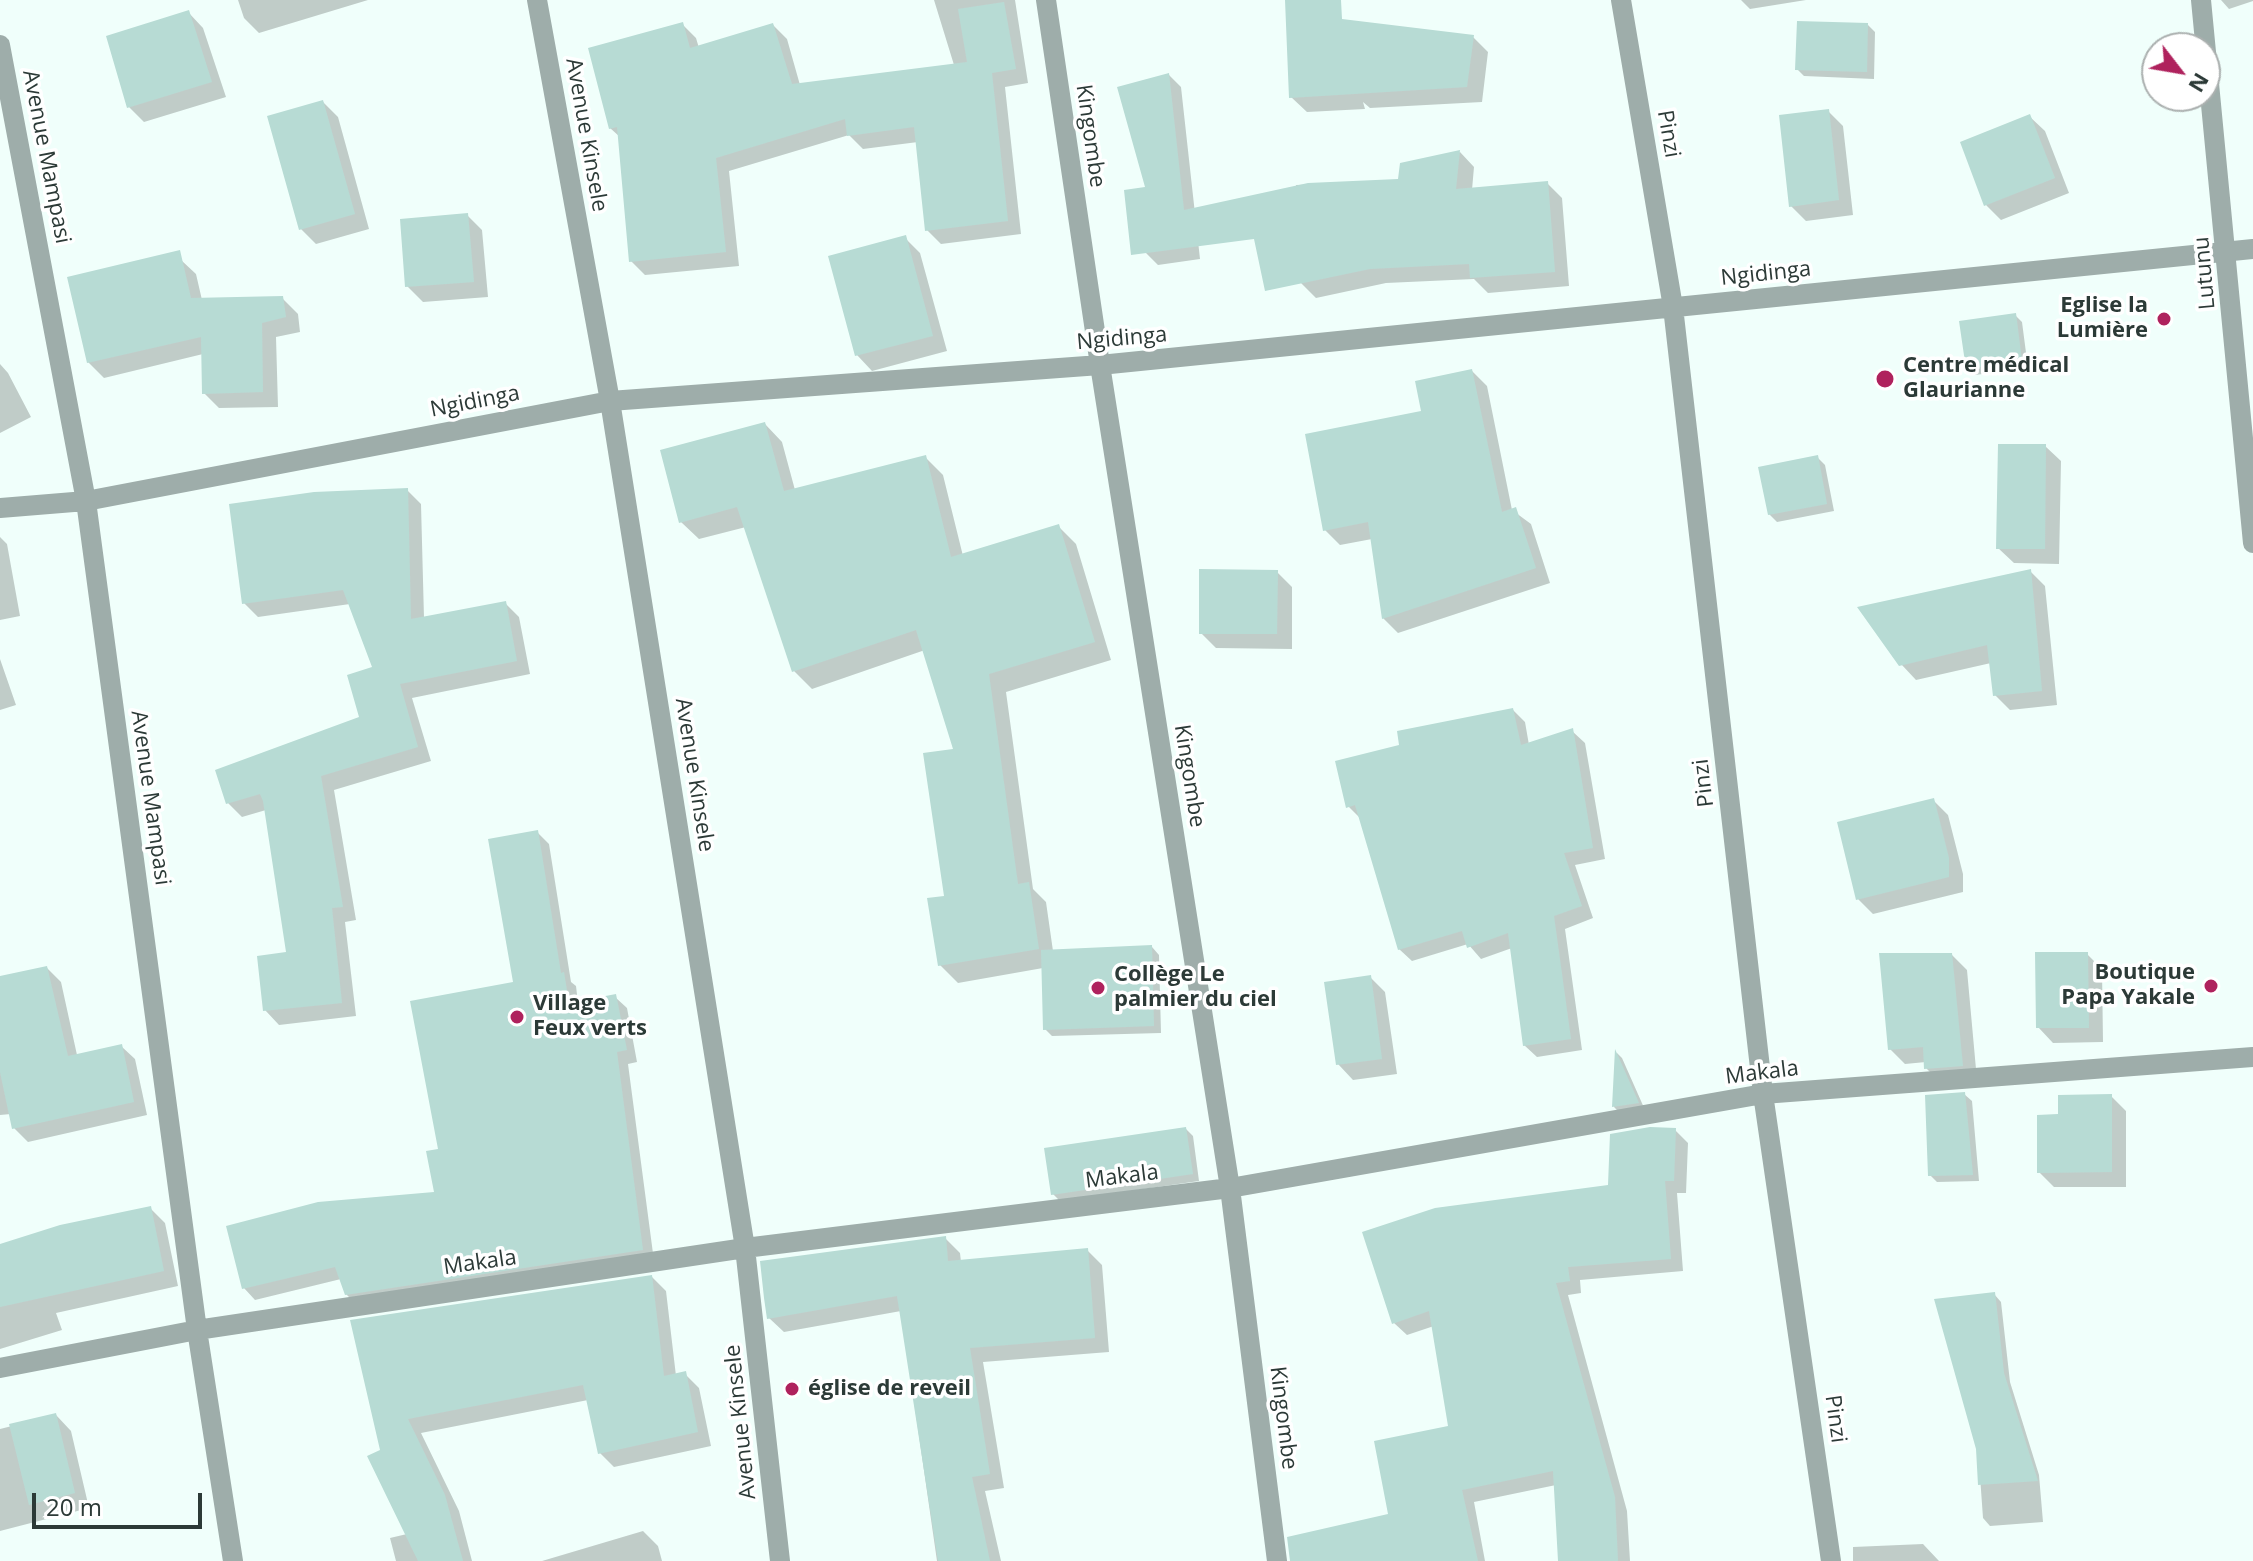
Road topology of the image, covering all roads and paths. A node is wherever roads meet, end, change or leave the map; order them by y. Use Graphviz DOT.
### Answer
graph roads {
  1 [pos="537,0"];
  2 [pos="1046,0"];
  3 [pos="1621,0"];
  4 [pos="2201,0"];
  5 [pos="0,45"];
  6 [pos="2253,249"];
  7 [pos="2227,251"];
  8 [pos="1673,307"];
  9 [pos="1100,365"];
  10 [pos="610,401"];
  11 [pos="86,501"];
  12 [pos="0,508"];
  13 [pos="2253,543"];
  14 [pos="2253,1057"];
  15 [pos="1763,1094"];
  16 [pos="1230,1188"];
  17 [pos="745,1248"];
  18 [pos="197,1330"];
  19 [pos="0,1368"];
  20 [pos="233,1561"];
  21 [pos="780,1561"];
  22 [pos="1277,1561"];
  23 [pos="1831,1561"];
  1 -- 10 [label="street, Avenue Kinsele"];
  2 -- 9 [label="street, Kingombe"];
  3 -- 8 [label="street, Pinzi"];
  4 -- 7 [label="street, Lutunu"];
  5 -- 11 [label="street, Avenue Mampasi"];
  6 -- 7 [label="street, Ngidinga"];
  7 -- 8 [label="street, Ngidinga"];
  7 -- 13 [label="street, Lutunu"];
  8 -- 9 [label="street, Ngidinga"];
  8 -- 15 [label="street, Pinzi"];
  9 -- 10 [label="street, Ngidinga"];
  9 -- 16 [label="street, Kingombe"];
  10 -- 11 [label="street, Ngidinga"];
  10 -- 17 [label="street, Avenue Kinsele"];
  11 -- 12 [label="street, Ngidinga"];
  11 -- 18 [label="street, Avenue Mampasi"];
  14 -- 15 [label="street, Makala"];
  15 -- 16 [label="street, Makala"];
  15 -- 23 [label="street, Pinzi"];
  16 -- 17 [label="street, Makala"];
  16 -- 22 [label="street, Kingombe"];
  17 -- 18 [label="street, Makala"];
  17 -- 21 [label="street, Avenue Kinsele"];
  18 -- 19 [label="street, Makala"];
  18 -- 20 [label="street, Avenue Mampasi"];
}
